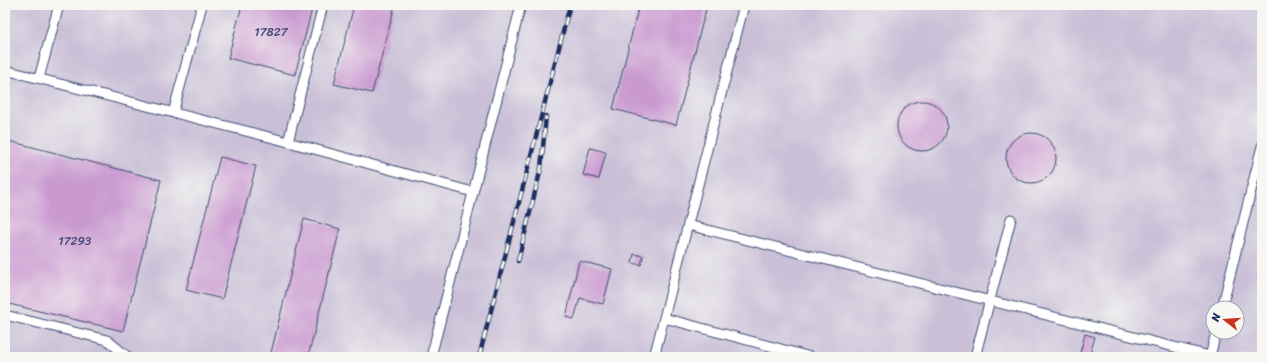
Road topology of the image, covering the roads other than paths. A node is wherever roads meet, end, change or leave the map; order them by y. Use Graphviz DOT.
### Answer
graph roads {
  1 [pos="59,5"];
  2 [pos="202,5"];
  3 [pos="323,5"];
  4 [pos="521,5"];
  5 [pos="744,5"];
  6 [pos="5,70"];
  7 [pos="39,78"];
  8 [pos="173,113"];
  9 [pos="288,142"];
  10 [pos="1262,146"];
  11 [pos="473,192"];
  12 [pos="1011,219"];
  13 [pos="688,225"];
  14 [pos="1224,300"];
  15 [pos="990,301"];
  16 [pos="5,315"];
  17 [pos="664,318"];
  18 [pos="1214,340"];
  19 [pos="128,357"];
  20 [pos="431,357"];
  21 [pos="654,357"];
  22 [pos="811,357"];
  23 [pos="975,357"];
  24 [pos="1210,357"];
  1 -- 7 [label="lane"];
  2 -- 8 [label="lane"];
  3 -- 9 [label="lane"];
  4 -- 11 [label="lane"];
  5 -- 13 [label="lane"];
  6 -- 7 [label="lane"];
  7 -- 8 [label="lane"];
  8 -- 9 [label="lane"];
  9 -- 11 [label="lane"];
  10 -- 14 [label="lane"];
  11 -- 20 [label="lane"];
  12 -- 15 [label="lane"];
  13 -- 15 [label="lane"];
  13 -- 17 [label="lane"];
  15 -- 23 [label="lane"];
  15 -- 24 [label="lane"];
  16 -- 19 [label="lane"];
  17 -- 21 [label="lane"];
  17 -- 22 [label="lane"];
  18 -- 24 [label="lane"];
}
